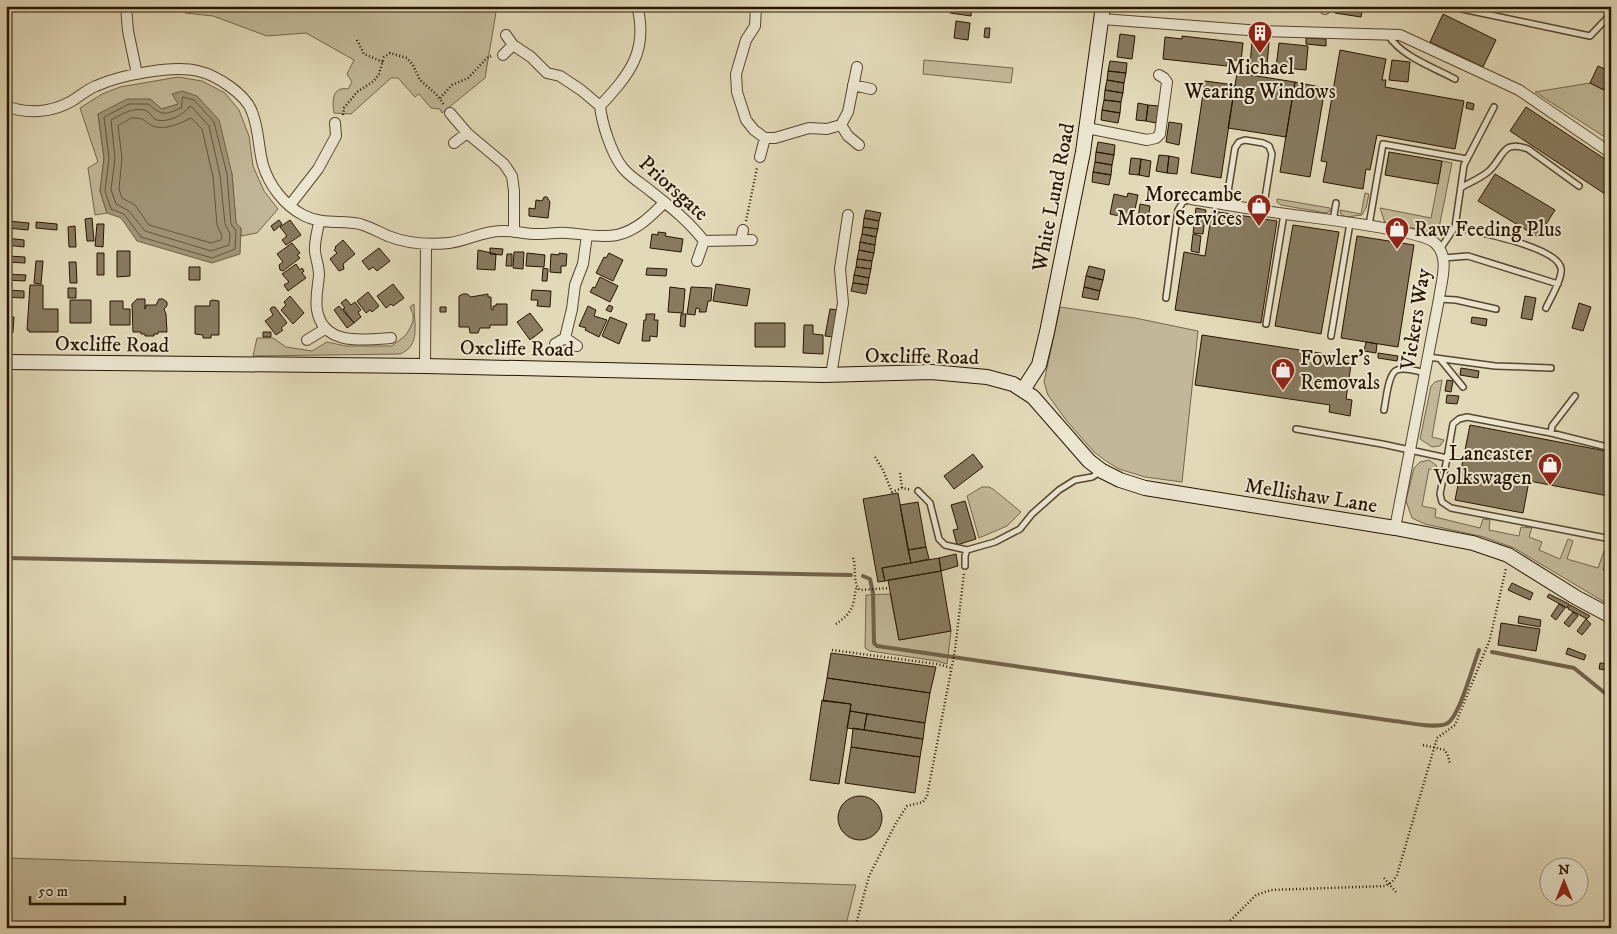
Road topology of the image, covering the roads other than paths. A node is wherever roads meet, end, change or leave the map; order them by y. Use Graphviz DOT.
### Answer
graph roads {
  1 [pos="126,6"];
  2 [pos="637,6"];
  3 [pos="756,6"];
  4 [pos="1462,9"];
  5 [pos="1102,13"];
  6 [pos="1611,14"];
  7 [pos="506,34"];
  8 [pos="1388,35"];
  9 [pos="513,45"];
  10 [pos="503,55"];
  11 [pos="857,67"];
  12 [pos="137,74"];
  13 [pos="1159,76"];
  14 [pos="1455,79"];
  15 [pos="853,85"];
  16 [pos="871,89"];
  17 [pos="6,106"];
  18 [pos="600,106"];
  19 [pos="1494,107"];
  20 [pos="450,113"];
  21 [pos="335,123"];
  22 [pos="841,125"];
  23 [pos="1087,128"];
  24 [pos="467,132"];
  25 [pos="765,138"];
  26 [pos="454,143"];
  27 [pos="853,144"];
  28 [pos="1611,153"];
  29 [pos="760,157"];
  30 [pos="1467,160"];
  31 [pos="1580,186"];
  32 [pos="1462,187"];
  33 [pos="1191,199"];
  34 [pos="664,202"];
  35 [pos="1336,203"];
  36 [pos="290,205"];
  37 [pos="1226,205"];
  38 [pos="1263,211"];
  39 [pos="1284,214"];
  40 [pos="848,215"];
  41 [pos="319,221"];
  42 [pos="1333,221"];
  43 [pos="1350,223"];
  44 [pos="1369,226"];
  45 [pos="1455,227"];
  46 [pos="514,232"];
  47 [pos="587,235"];
  48 [pos="752,240"];
  49 [pos="704,241"];
  50 [pos="426,245"];
  51 [pos="1442,253"];
  52 [pos="697,261"];
  53 [pos="1558,284"];
  54 [pos="1166,298"];
  55 [pos="1439,299"];
  56 [pos="1546,308"];
  57 [pos="1496,309"];
  58 [pos="1266,324"];
  59 [pos="325,329"];
  60 [pos="1331,336"];
  61 [pos="391,338"];
  62 [pos="565,338"];
  63 [pos="307,340"];
  64 [pos="555,344"];
  65 [pos="577,346"];
  66 [pos="1428,357"];
  67 [pos="1440,359"];
  68 [pos="6,362"];
  69 [pos="426,366"];
  70 [pos="1551,368"];
  71 [pos="1425,373"];
  72 [pos="831,375"];
  73 [pos="1463,388"];
  74 [pos="1023,390"];
  75 [pos="1575,396"];
  76 [pos="1384,410"];
  77 [pos="1296,429"];
  78 [pos="1551,433"];
  79 [pos="1611,448"];
  80 [pos="1410,450"];
  81 [pos="1447,458"];
  82 [pos="1102,471"];
  83 [pos="918,491"];
  84 [pos="1395,528"];
  85 [pos="1611,539"];
  86 [pos="967,550"];
  87 [pos="965,566"];
  88 [pos="1611,616"];
  1 -- 12 [label="street"];
  2 -- 18 [label="street"];
  3 -- 25 [label="street"];
  4 -- 6 [label="lane"];
  5 -- 8 [label="street"];
  5 -- 23 [label="main road, White Lund Road"];
  7 -- 9 [label="street"];
  8 -- 14 [label="lane"];
  8 -- 28 [label="street"];
  9 -- 10 [label="street"];
  9 -- 18 [label="street"];
  11 -- 15 [label="street"];
  12 -- 17 [label="street"];
  12 -- 36 [label="street"];
  13 -- 23 [label="street"];
  15 -- 16 [label="street"];
  15 -- 22 [label="street"];
  18 -- 34 [label="street, Priorsgate"];
  19 -- 30 [label="lane"];
  20 -- 24 [label="street"];
  21 -- 36 [label="street"];
  22 -- 25 [label="street"];
  22 -- 27 [label="street"];
  23 -- 74 [label="main road, White Lund Road"];
  24 -- 26 [label="street"];
  24 -- 46 [label="street"];
  25 -- 29 [label="street"];
  30 -- 32 [label="lane"];
  30 -- 44 [label="lane"];
  31 -- 32 [label="lane"];
  32 -- 45 [label="lane"];
  33 -- 37 [label="street, Vickers Way"];
  33 -- 54 [label="lane"];
  34 -- 47 [label="street"];
  34 -- 49 [label="street, Priorsgate"];
  35 -- 42 [label="lane"];
  36 -- 41 [label="street"];
  37 -- 38 [label="street, Vickers Way"];
  37 -- 38 [label="lane"];
  38 -- 39 [label="street, Vickers Way"];
  39 -- 42 [label="street, Vickers Way"];
  39 -- 58 [label="lane"];
  40 -- 72 [label="street"];
  41 -- 50 [label="street"];
  41 -- 59 [label="street"];
  42 -- 43 [label="street, Vickers Way"];
  43 -- 44 [label="street, Vickers Way"];
  43 -- 60 [label="lane"];
  44 -- 51 [label="street, Vickers Way"];
  45 -- 51 [label="lane"];
  45 -- 53 [label="lane"];
  46 -- 47 [label="street"];
  46 -- 50 [label="street"];
  47 -- 62 [label="street"];
  48 -- 49 [label="street, Priorsgate"];
  49 -- 52 [label="street, Priorsgate"];
  50 -- 69 [label="street"];
  51 -- 53 [label="lane"];
  51 -- 55 [label="street, Vickers Way"];
  53 -- 56 [label="lane"];
  55 -- 57 [label="lane"];
  55 -- 66 [label="street, Vickers Way"];
  59 -- 61 [label="street"];
  59 -- 63 [label="street"];
  62 -- 64 [label="street"];
  62 -- 65 [label="street"];
  66 -- 67 [label="lane"];
  66 -- 71 [label="street, Vickers Way"];
  67 -- 70 [label="lane"];
  67 -- 73 [label="lane"];
  68 -- 69 [label="main road, Oxcliffe Road"];
  69 -- 72 [label="main road, Oxcliffe Road"];
  71 -- 76 [label="lane"];
  71 -- 80 [label="street, Vickers Way"];
  72 -- 74 [label="main road, Oxcliffe Road"];
  74 -- 82 [label="main road, Mellishaw Lane"];
  75 -- 78 [label="lane"];
  77 -- 80 [label="lane"];
  78 -- 79 [label="lane"];
  78 -- 81 [label="lane"];
  80 -- 81 [label="lane"];
  80 -- 84 [label="street, Vickers Way"];
  81 -- 85 [label="lane"];
  82 -- 84 [label="main road, Mellishaw Lane"];
  82 -- 86 [label="lane"];
  83 -- 86 [label="lane"];
  84 -- 88 [label="main road, Mellishaw Lane"];
  86 -- 87 [label="lane"];
}
